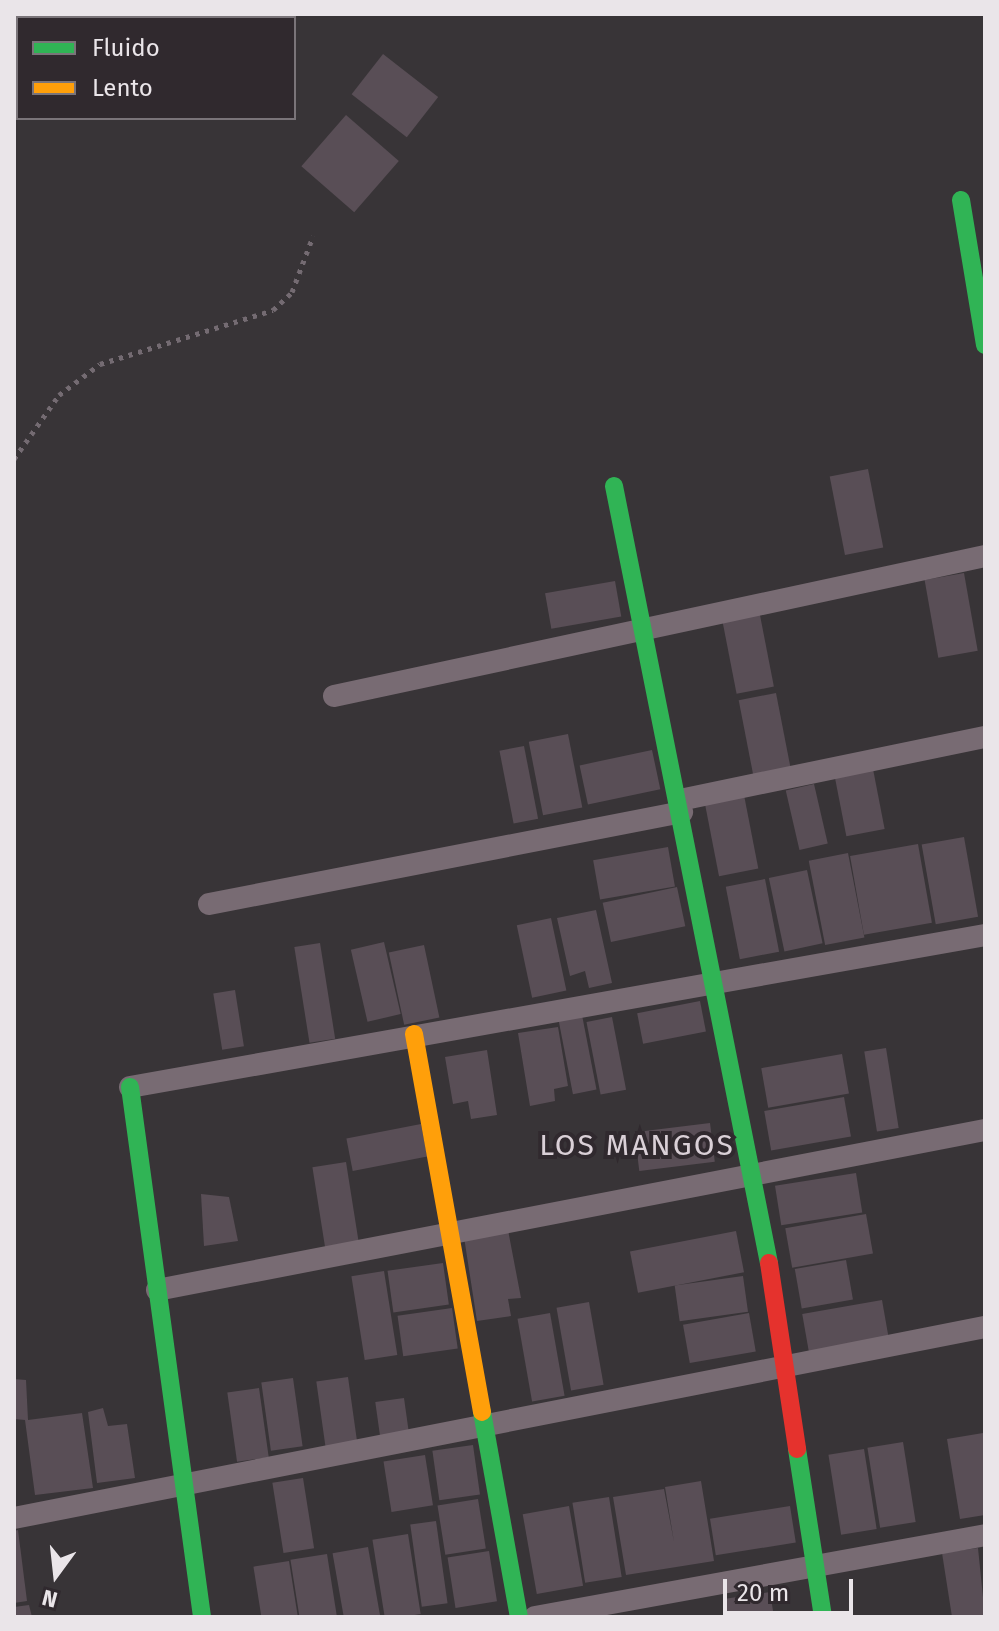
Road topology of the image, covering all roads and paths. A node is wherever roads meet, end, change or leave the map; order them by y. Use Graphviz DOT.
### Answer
graph roads {
  1 [pos="961,200"];
  2 [pos="313,236"];
  3 [pos="985,345"];
  4 [pos="14,459"];
  5 [pos="614,486"];
  6 [pos="985,556"];
  7 [pos="648,628"];
  8 [pos="334,696"];
  9 [pos="985,737"];
  10 [pos="681,806"];
  11 [pos="209,904"];
  12 [pos="985,935"];
  13 [pos="715,982"];
  14 [pos="414,1034"];
  15 [pos="130,1087"];
  16 [pos="985,1130"];
  17 [pos="755,1174"];
  18 [pos="450,1235"];
  19 [pos="157,1290"];
  20 [pos="985,1327"];
  21 [pos="786,1367"];
  22 [pos="487,1429"];
  23 [pos="183,1486"];
  24 [pos="14,1518"];
  25 [pos="985,1535"];
  26 [pos="814,1565"];
  27 [pos="202,1617"];
  28 [pos="519,1617"];
  29 [pos="535,1617"];
  30 [pos="823,1617"];
  1 -- 3 [label="street"];
  2 -- 4 [label="path"];
  5 -- 7 [label="street"];
  6 -- 7 [label="lane"];
  7 -- 8 [label="lane"];
  7 -- 10 [label="street"];
  9 -- 10 [label="lane"];
  10 -- 11 [label="lane"];
  10 -- 13 [label="street"];
  12 -- 13 [label="lane"];
  13 -- 14 [label="lane"];
  13 -- 17 [label="street"];
  14 -- 15 [label="lane"];
  14 -- 18 [label="street"];
  15 -- 19 [label="street"];
  16 -- 17 [label="lane"];
  17 -- 18 [label="lane"];
  17 -- 21 [label="street"];
  18 -- 19 [label="lane"];
  18 -- 22 [label="street"];
  19 -- 23 [label="street"];
  20 -- 21 [label="lane"];
  21 -- 22 [label="lane"];
  21 -- 26 [label="street"];
  22 -- 23 [label="lane"];
  22 -- 28 [label="street"];
  23 -- 24 [label="lane"];
  23 -- 27 [label="street"];
  25 -- 26 [label="lane"];
  26 -- 29 [label="lane"];
  26 -- 30 [label="street"];
}
